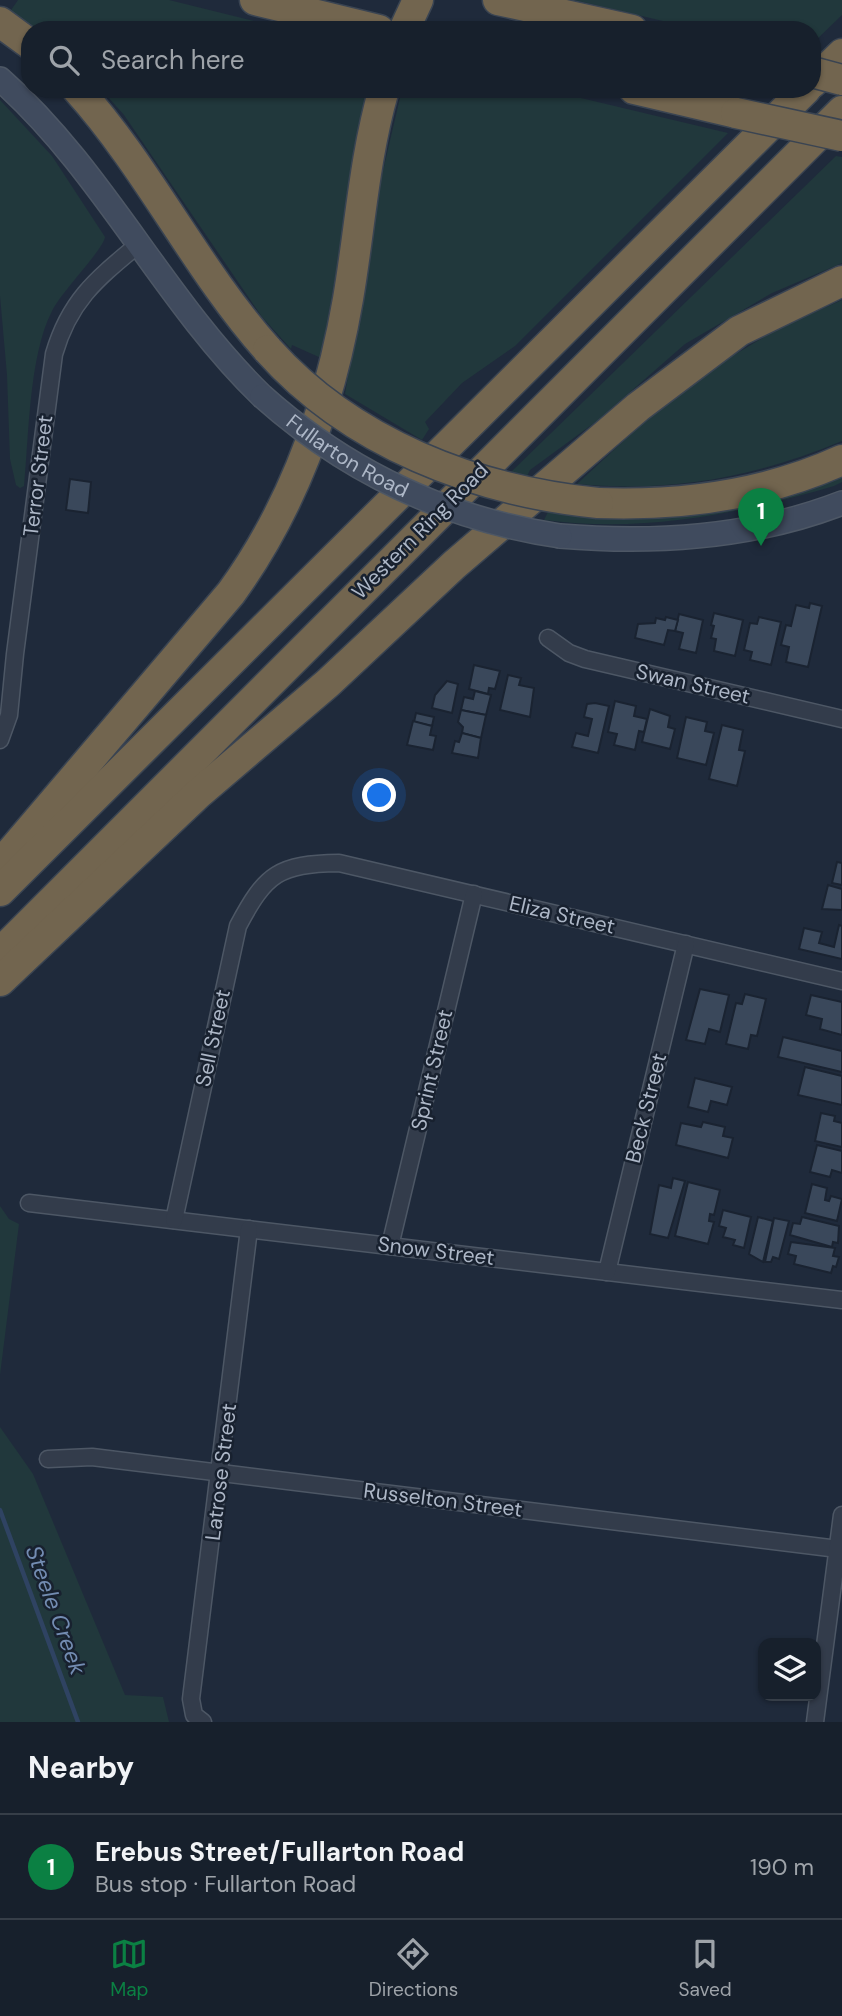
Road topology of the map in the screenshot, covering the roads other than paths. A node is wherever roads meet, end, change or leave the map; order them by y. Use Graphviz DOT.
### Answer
graph roads {
  1 [pos="255,0"];
  2 [pos="418,0"];
  3 [pos="498,0"];
  4 [pos="343,21"];
  5 [pos="408,21"];
  6 [pos="592,21"];
  7 [pos="842,54"];
  8 [pos="821,74"];
  9 [pos="821,74"];
  10 [pos="0,79"];
  11 [pos="842,80"];
  12 [pos="84,98"];
  13 [pos="382,98"];
  14 [pos="673,98"];
  15 [pos="797,98"];
  16 [pos="842,111"];
  17 [pos="842,136"];
  18 [pos="140,243"];
  19 [pos="842,281"];
  20 [pos="842,460"];
  21 [pos="842,503"];
  22 [pos="548,638"];
  23 [pos="842,719"];
  24 [pos="0,740"];
  25 [pos="0,865"];
  26 [pos="281,871"];
  27 [pos="0,891"];
  28 [pos="474,894"];
  29 [pos="686,944"];
  30 [pos="0,953"];
  31 [pos="842,981"];
  32 [pos="0,982"];
  33 [pos="29,1203"];
  34 [pos="174,1220"];
  35 [pos="249,1229"];
  36 [pos="390,1246"];
  37 [pos="607,1272"];
  38 [pos="842,1300"];
  39 [pos="48,1459"];
  40 [pos="222,1472"];
  41 [pos="842,1515"];
  42 [pos="838,1549"];
  43 [pos="199,1718"];
  44 [pos="815,1722"];
  1 -- 4 [label="highway"];
  2 -- 5 [label="highway"];
  3 -- 6 [label="highway"];
  7 -- 8 [label="highway"];
  9 -- 11 [label="highway, bridge"];
  10 -- 18 [label="main road, Fullarton Road"];
  12 -- 20 [label="highway, bridge"];
  13 -- 25 [label="highway"];
  14 -- 17 [label="highway, bridge"];
  15 -- 27 [label="highway, Western Ring Road"];
  16 -- 30 [label="highway, Western Ring Road"];
  18 -- 21 [label="main road, Fullarton Road, bridge"];
  18 -- 24 [label="street, Terror Street"];
  19 -- 32 [label="highway"];
  22 -- 23 [label="street, Swan Street"];
  26 -- 28 [label="street, Eliza Street"];
  26 -- 34 [label="street, Sell Street"];
  28 -- 29 [label="street, Eliza Street"];
  28 -- 36 [label="street, Sprint Street"];
  29 -- 31 [label="street, Eliza Street"];
  29 -- 37 [label="street, Beck Street"];
  33 -- 34 [label="street, Snow Street"];
  34 -- 35 [label="street, Snow Street"];
  35 -- 36 [label="street, Snow Street"];
  35 -- 40 [label="street, Latrose Street"];
  36 -- 37 [label="street, Snow Street"];
  37 -- 38 [label="street, Snow Street"];
  39 -- 40 [label="street, Russelton Street"];
  40 -- 42 [label="street, Russelton Street"];
  40 -- 43 [label="street, Latrose Street"];
  41 -- 42 [label="street"];
  42 -- 44 [label="street"];
}
